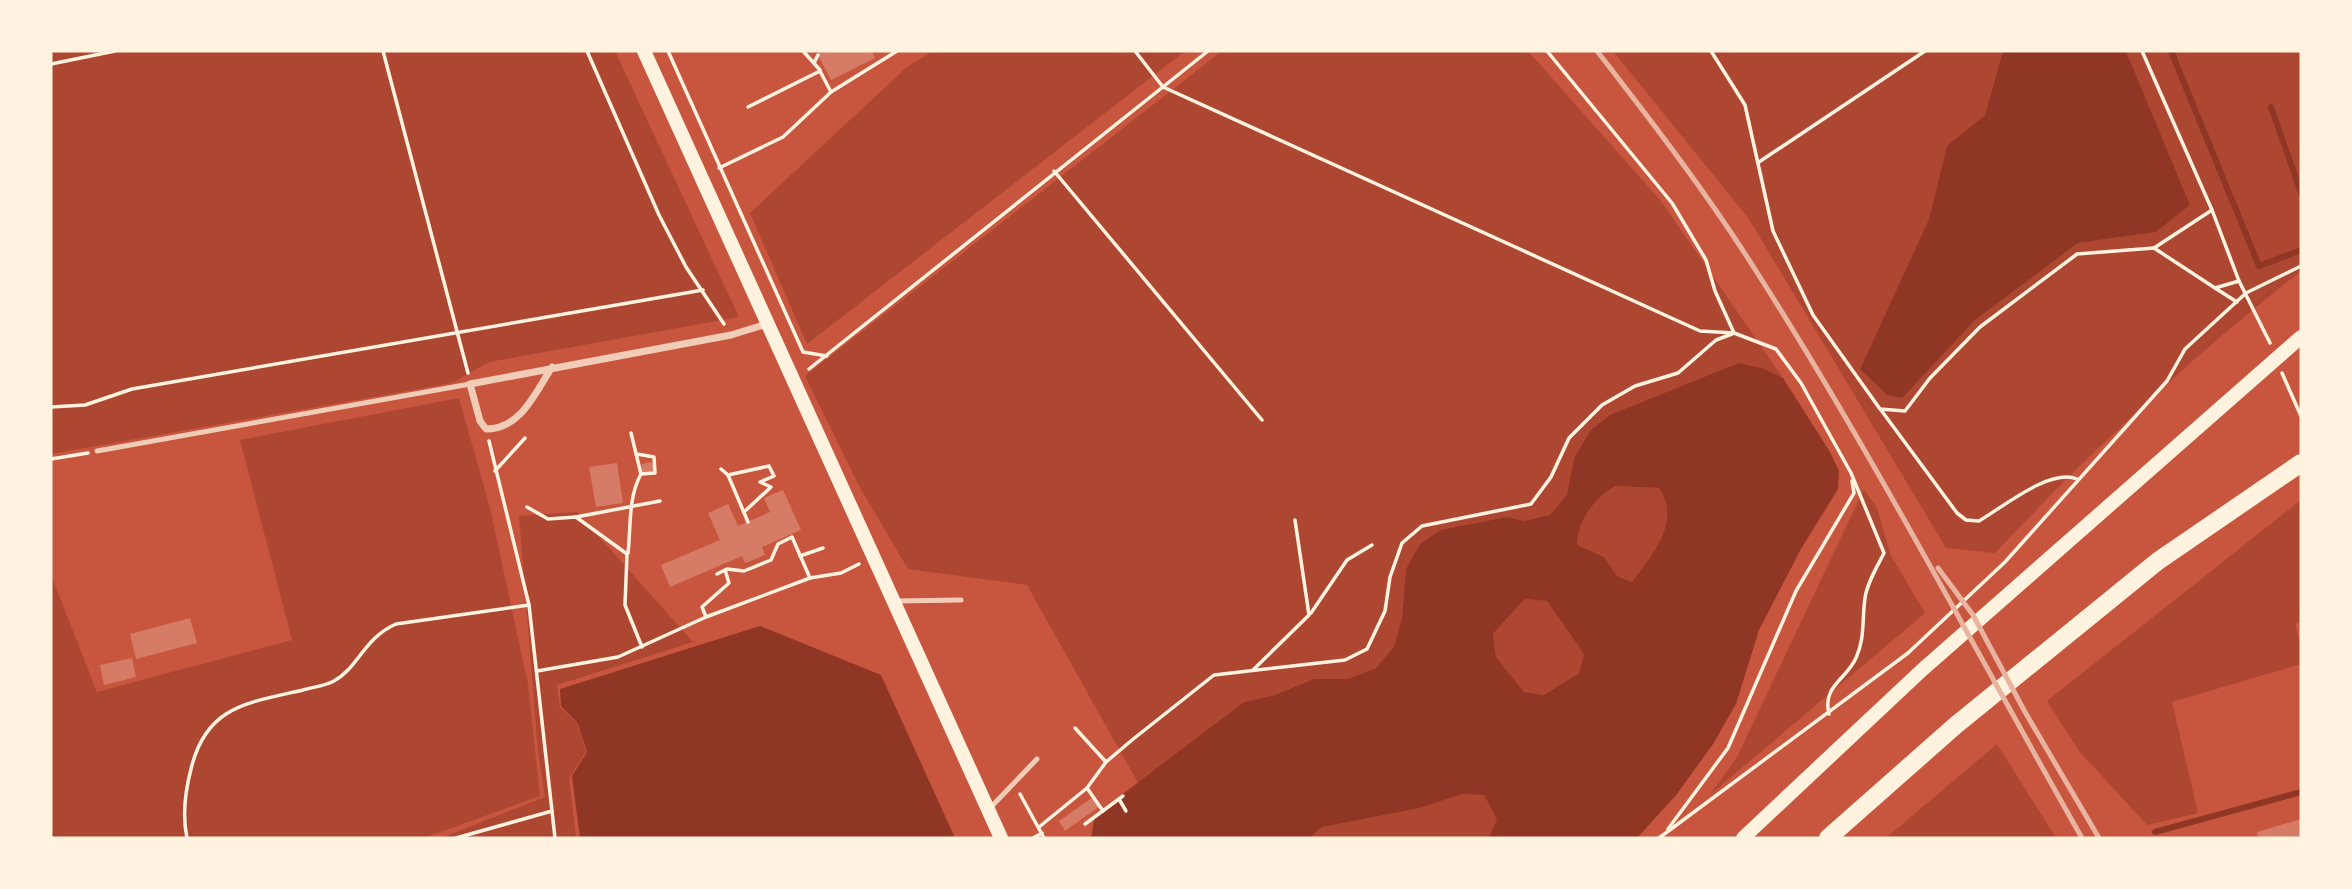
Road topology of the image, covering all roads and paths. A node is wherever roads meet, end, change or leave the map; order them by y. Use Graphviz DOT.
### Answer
graph roads {
  1 [pos="115,51"];
  2 [pos="383,51"];
  3 [pos="587,51"];
  4 [pos="644,51"];
  5 [pos="667,51"];
  6 [pos="803,51"];
  7 [pos="897,51"];
  8 [pos="1135,51"];
  9 [pos="1208,51"];
  10 [pos="1547,51"];
  11 [pos="1711,51"];
  12 [pos="1925,51"];
  13 [pos="2142,51"];
  14 [pos="818,55"];
  15 [pos="814,63"];
  16 [pos="51,64"];
  17 [pos="820,71"];
  18 [pos="1163,87"];
  19 [pos="831,92"];
  20 [pos="748,107"];
  21 [pos="1759,162"];
  22 [pos="719,168"];
  23 [pos="1054,171"];
  24 [pos="2212,210"];
  25 [pos="2154,248"];
  26 [pos="2301,266"];
  27 [pos="2239,281"];
  28 [pos="2215,288"];
  29 [pos="703,290"];
  30 [pos="2246,293"];
  31 [pos="2238,302"];
  32 [pos="2256,312"];
  33 [pos="768,323"];
  34 [pos="459,332"];
  35 [pos="1734,333"];
  36 [pos="731,335"];
  37 [pos="2301,337"];
  38 [pos="829,356"];
  39 [pos="552,367"];
  40 [pos="809,369"];
  41 [pos="2286,382"];
  42 [pos="470,384"];
  43 [pos="51,407"];
  44 [pos="1880,409"];
  45 [pos="2301,416"];
  46 [pos="1262,420"];
  47 [pos="486,429"];
  48 [pos="631,433"];
  49 [pos="525,438"];
  50 [pos="96,452"];
  51 [pos="637,454"];
  52 [pos="51,460"];
  53 [pos="2301,463"];
  54 [pos="721,470"];
  55 [pos="495,471"];
  56 [pos="1851,473"];
  57 [pos="641,474"];
  58 [pos="729,475"];
  59 [pos="2077,479"];
  60 [pos="660,501"];
  61 [pos="633,506"];
  62 [pos="527,507"];
  63 [pos="744,512"];
  64 [pos="576,517"];
  65 [pos="1295,520"];
  66 [pos="748,522"];
  67 [pos="1372,545"];
  68 [pos="823,548"];
  69 [pos="627,554"];
  70 [pos="800,556"];
  71 [pos="860,564"];
  72 [pos="725,570"];
  73 [pos="717,574"];
  74 [pos="810,578"];
  75 [pos="961,600"];
  76 [pos="893,601"];
  77 [pos="528,605"];
  78 [pos="1309,615"];
  79 [pos="706,617"];
  80 [pos="642,647"];
  81 [pos="537,671"];
  82 [pos="1252,671"];
  83 [pos="1829,714"];
  84 [pos="1075,728"];
  85 [pos="1037,759"];
  86 [pos="1106,762"];
  87 [pos="1087,788"];
  88 [pos="1018,791"];
  89 [pos="987,810"];
  90 [pos="552,811"];
  91 [pos="1103,811"];
  92 [pos="1126,811"];
  93 [pos="1085,824"];
  94 [pos="1039,827"];
  95 [pos="1665,834"];
  96 [pos="1043,836"];
  97 [pos="187,838"];
  98 [pos="456,838"];
  99 [pos="555,838"];
  100 [pos="1001,838"];
  101 [pos="1033,838"];
  102 [pos="1659,838"];
  103 [pos="1743,838"];
  104 [pos="1828,838"];
  1 -- 16 [label="path"];
  2 -- 34 [label="path"];
  3 -- 29 [label="path"];
  4 -- 33 [label="main road"];
  5 -- 22 [label="path"];
  6 -- 15 [label="path"];
  7 -- 19 [label="path"];
  8 -- 18 [label="path"];
  9 -- 18 [label="path"];
  10 -- 35 [label="path"];
  11 -- 21 [label="path"];
  12 -- 21 [label="path"];
  13 -- 24 [label="path"];
  14 -- 15 [label="path"];
  15 -- 17 [label="path"];
  17 -- 19 [label="path"];
  17 -- 20 [label="path"];
  18 -- 23 [label="path"];
  18 -- 35 [label="path"];
  19 -- 22 [label="path"];
  21 -- 44 [label="path"];
  22 -- 38 [label="path"];
  23 -- 38 [label="path"];
  23 -- 46 [label="path"];
  24 -- 25 [label="path"];
  24 -- 27 [label="path"];
  25 -- 28 [label="path"];
  25 -- 44 [label="path"];
  26 -- 30 [label="path"];
  27 -- 28 [label="path"];
  27 -- 30 [label="path"];
  28 -- 31 [label="path"];
  29 -- 34 [label="path"];
  29 -- 36 [label="path"];
  30 -- 31 [label="path"];
  30 -- 32 [label="path"];
  31 -- 59 [label="path"];
  33 -- 36 [label="street"];
  33 -- 76 [label="main road"];
  34 -- 42 [label="path"];
  34 -- 43 [label="path"];
  35 -- 56 [label="path"];
  35 -- 82 [label="path"];
  36 -- 39 [label="street"];
  37 -- 103 [label="main road"];
  38 -- 40 [label="path"];
  39 -- 42 [label="street"];
  39 -- 47 [label="street"];
  41 -- 45 [label="path"];
  42 -- 47 [label="street"];
  42 -- 50 [label="lane"];
  44 -- 59 [label="path"];
  47 -- 55 [label="path"];
  48 -- 51 [label="path"];
  49 -- 55 [label="path"];
  50 -- 52 [label="path"];
  51 -- 57 [label="path"];
  51 -- 57 [label="path"];
  53 -- 104 [label="highway"];
  54 -- 58 [label="path"];
  55 -- 77 [label="path"];
  56 -- 83 [label="path"];
  56 -- 95 [label="path"];
  57 -- 61 [label="path"];
  58 -- 63 [label="path"];
  58 -- 63 [label="path"];
  59 -- 83 [label="path"];
  60 -- 61 [label="path"];
  61 -- 64 [label="path"];
  61 -- 69 [label="path"];
  62 -- 64 [label="path"];
  63 -- 66 [label="path"];
  64 -- 69 [label="path"];
  65 -- 78 [label="path"];
  67 -- 78 [label="path"];
  68 -- 70 [label="path"];
  69 -- 80 [label="path"];
  70 -- 72 [label="path"];
  70 -- 74 [label="path"];
  71 -- 74 [label="path"];
  72 -- 73 [label="path"];
  72 -- 79 [label="path"];
  74 -- 79 [label="path"];
  75 -- 76 [label="lane"];
  76 -- 89 [label="main road"];
  77 -- 81 [label="path"];
  77 -- 97 [label="path"];
  78 -- 82 [label="path"];
  79 -- 80 [label="path"];
  80 -- 81 [label="path"];
  81 -- 90 [label="path"];
  82 -- 86 [label="path"];
  83 -- 95 [label="path"];
  84 -- 86 [label="path"];
  85 -- 89 [label="lane"];
  86 -- 87 [label="path"];
  87 -- 91 [label="path"];
  87 -- 94 [label="path"];
  88 -- 94 [label="path"];
  89 -- 100 [label="main road"];
  90 -- 98 [label="path"];
  90 -- 99 [label="path"];
  91 -- 92 [label="path"];
  91 -- 93 [label="path"];
  94 -- 96 [label="path"];
  95 -- 102 [label="path"];
  96 -- 101 [label="path"];
}
